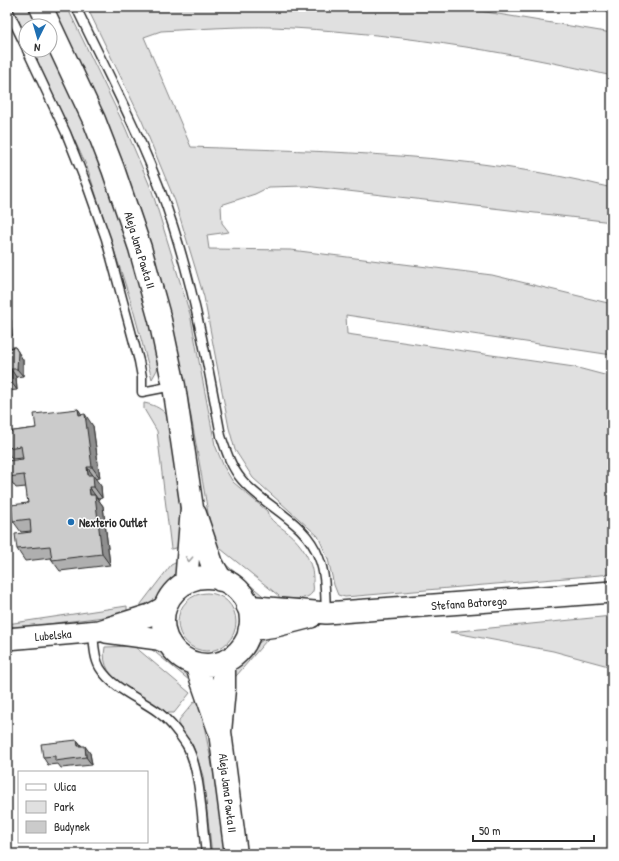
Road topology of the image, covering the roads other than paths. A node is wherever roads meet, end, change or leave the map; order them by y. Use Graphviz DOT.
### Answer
graph roads {
  1 [pos="41,7"];
  2 [pos="76,7"];
  3 [pos="7,8"];
  4 [pos="18,31"];
  5 [pos="31,58"];
  6 [pos="174,386"];
  7 [pos="192,508"];
  8 [pos="221,580"];
  9 [pos="186,583"];
  10 [pos="612,592"];
  11 [pos="247,606"];
  12 [pos="165,607"];
  13 [pos="326,612"];
  14 [pos="249,630"];
  15 [pos="96,631"];
  16 [pos="7,639"];
  17 [pos="170,644"];
  18 [pos="224,662"];
  19 [pos="196,664"];
  20 [pos="220,732"];
  21 [pos="206,854"];
  22 [pos="236,854"];
  1 -- 6 [label="main road, Aleja Jana Pawła II"];
  2 -- 13 [label="lane"];
  3 -- 4 [label="lane"];
  5 -- 6 [label="lane"];
  6 -- 7 [label="main road, Aleja Jana Pawła II"];
  7 -- 8 [label="main road, Aleja Jana Pawła II"];
  7 -- 9 [label="main road, Aleja Jana Pawła II, one-way"];
  8 -- 9 [label="main road"];
  8 -- 11 [label="main road"];
  9 -- 12 [label="main road"];
  10 -- 13 [label="street, Stefana Batorego"];
  11 -- 13 [label="street, Stefana Batorego"];
  11 -- 14 [label="main road"];
  12 -- 15 [label="street, Lubelska"];
  12 -- 17 [label="main road"];
  13 -- 14 [label="street, Stefana Batorego"];
  14 -- 18 [label="main road"];
  15 -- 16 [label="street, Lubelska"];
  15 -- 17 [label="street, Lubelska"];
  15 -- 21 [label="lane"];
  17 -- 19 [label="main road"];
  18 -- 19 [label="main road"];
  18 -- 20 [label="main road, Aleja Jana Pawła II"];
  19 -- 20 [label="main road, Aleja Jana Pawła II"];
  20 -- 22 [label="main road, Aleja Jana Pawła II"];
}
